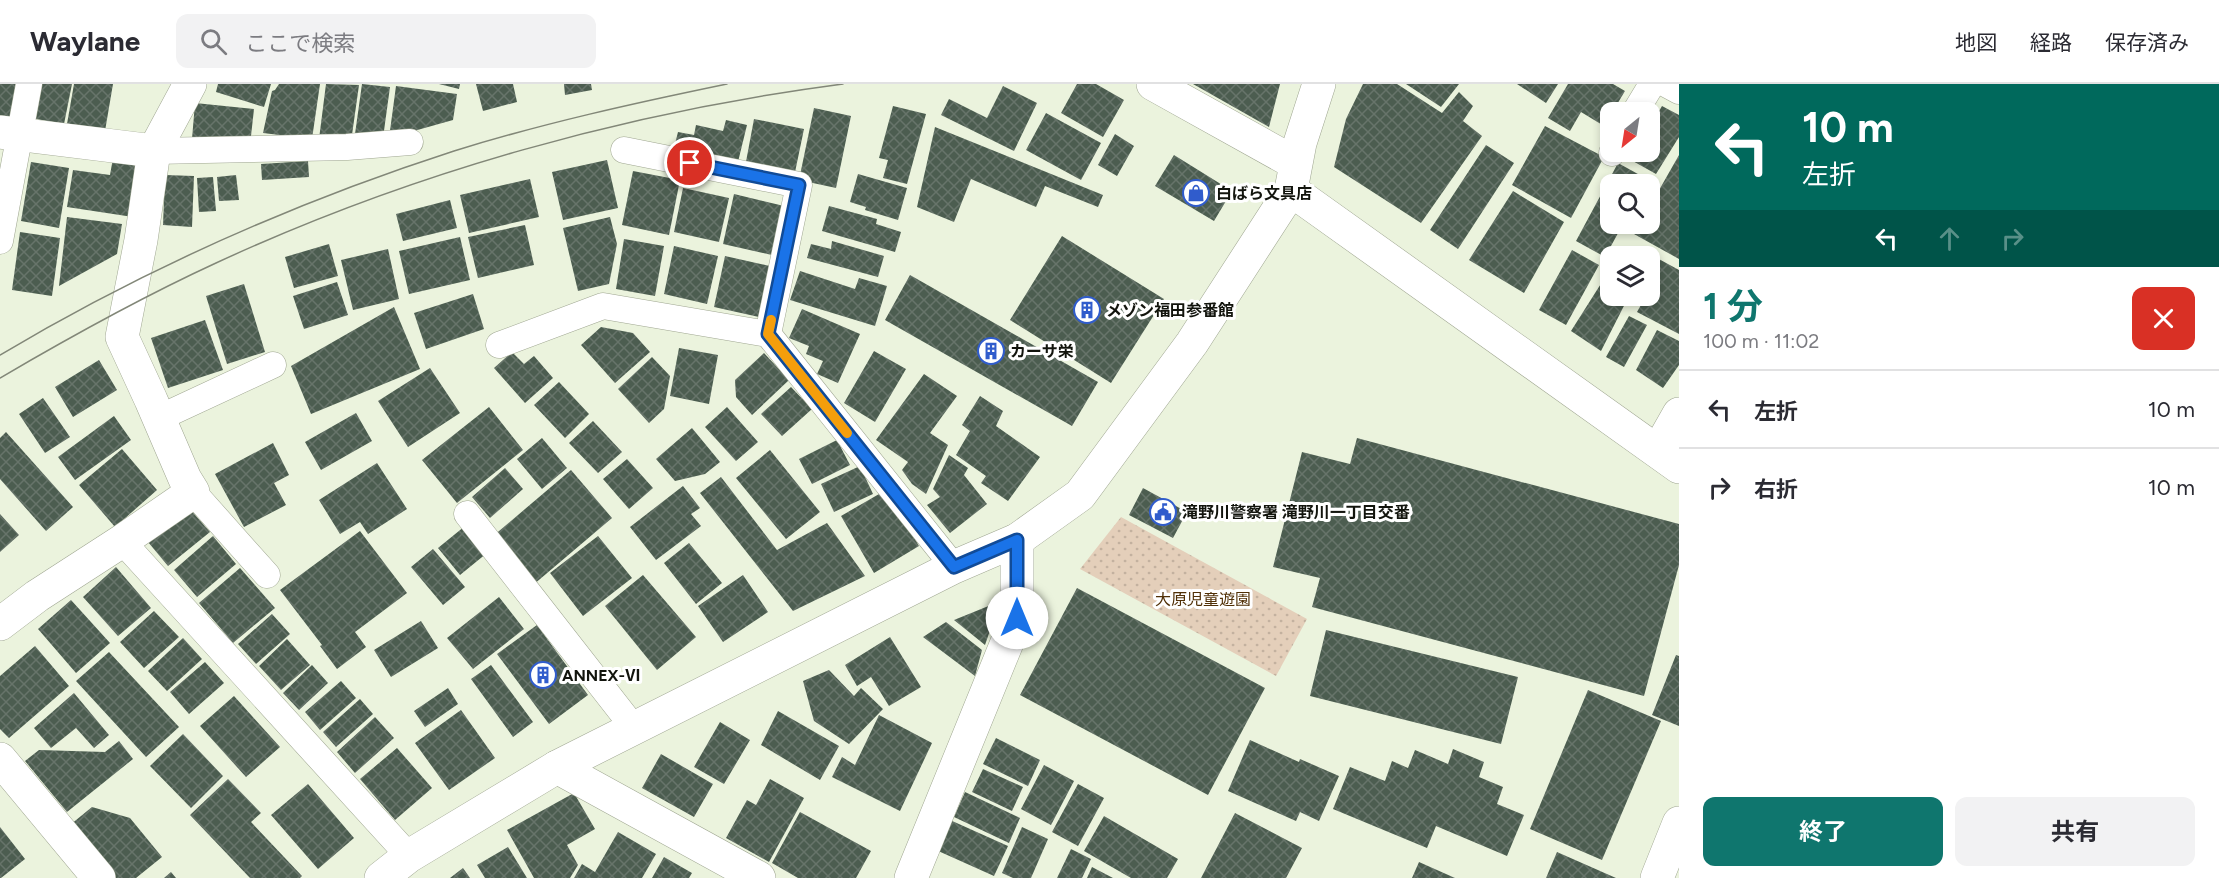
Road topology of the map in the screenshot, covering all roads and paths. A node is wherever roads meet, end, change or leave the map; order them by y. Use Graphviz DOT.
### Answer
graph roads {
  1 [pos="29,84"];
  2 [pos="190,84"];
  3 [pos="1153,84"];
  4 [pos="1319,84"];
  5 [pos="1652,84"];
  6 [pos="1666,84"];
  7 [pos="1679,92"];
  8 [pos="1641,102"];
  9 [pos="10,133"];
  10 [pos="410,142"];
  11 [pos="624,150"];
  12 [pos="154,151"];
  13 [pos="1293,176"];
  14 [pos="0,241"];
  15 [pos="768,334"];
  16 [pos="499,345"];
  17 [pos="273,365"];
  18 [pos="1679,414"];
  19 [pos="159,418"];
  20 [pos="1668,459"];
  21 [pos="194,492"];
  22 [pos="467,514"];
  23 [pos="1017,540"];
  24 [pos="122,542"];
  25 [pos="954,567"];
  26 [pos="267,575"];
  27 [pos="0,624"];
  28 [pos="634,728"];
  29 [pos="0,759"];
  30 [pos="556,767"];
  31 [pos="1679,823"];
  32 [pos="409,856"];
  33 [pos="99,878"];
  34 [pos="381,878"];
  35 [pos="759,878"];
  36 [pos="911,878"];
  37 [pos="1657,878"];
  1 -- 9 [label="lane"];
  2 -- 12 [label="street"];
  3 -- 13 [label="street"];
  4 -- 13 [label="street"];
  5 -- 8 [label="lane"];
  6 -- 7 [label="lane"];
  9 -- 12 [label="street"];
  9 -- 14 [label="lane"];
  10 -- 12 [label="lane"];
  11 -- 15 [label="lane"];
  12 -- 19 [label="street"];
  13 -- 20 [label="street"];
  13 -- 23 [label="street"];
  15 -- 16 [label="lane"];
  15 -- 25 [label="lane"];
  17 -- 19 [label="lane"];
  18 -- 20 [label="street"];
  19 -- 21 [label="street"];
  21 -- 24 [label="street"];
  21 -- 26 [label="lane"];
  22 -- 28 [label="lane"];
  23 -- 25 [label="street"];
  23 -- 36 [label="street"];
  24 -- 27 [label="street"];
  24 -- 32 [label="lane"];
  25 -- 28 [label="street"];
  28 -- 30 [label="street"];
  29 -- 33 [label="street"];
  30 -- 32 [label="street"];
  30 -- 35 [label="street"];
  31 -- 37 [label="street"];
  32 -- 34 [label="street"];
}
